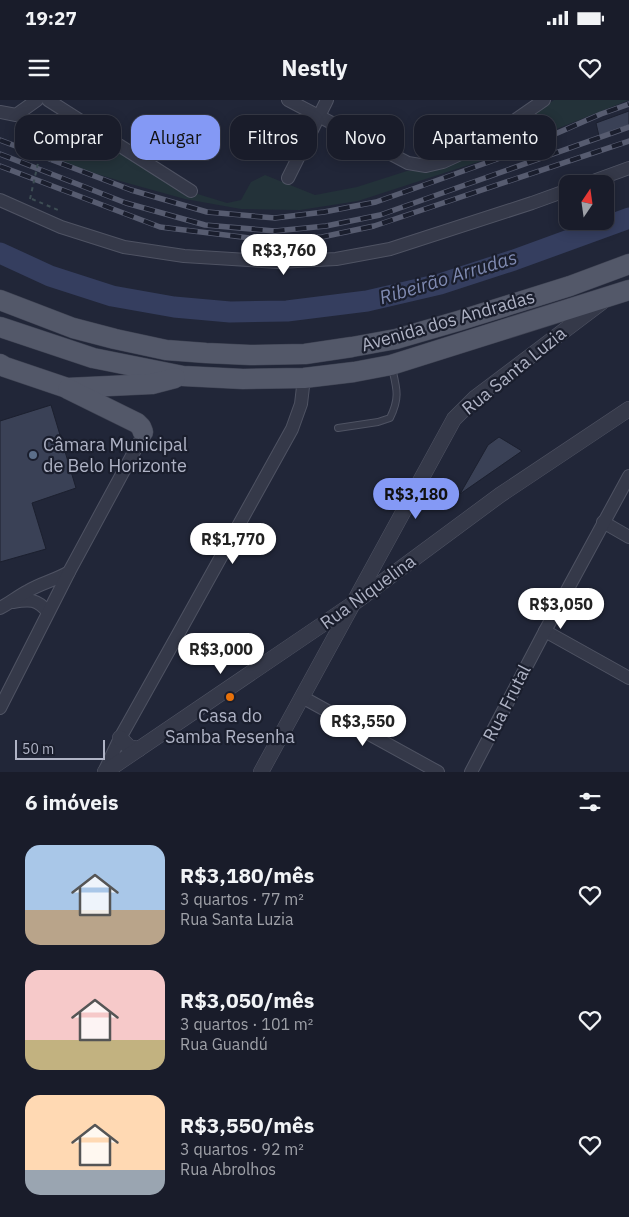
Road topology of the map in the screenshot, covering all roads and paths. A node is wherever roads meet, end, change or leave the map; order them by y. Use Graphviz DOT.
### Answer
graph roads {
  1 [pos="37,100"];
  2 [pos="48,100"];
  3 [pos="288,100"];
  4 [pos="327,100"];
  5 [pos="544,100"];
  6 [pos="0,112"];
  7 [pos="16,115"];
  8 [pos="319,116"];
  9 [pos="39,160"];
  10 [pos="629,168"];
  11 [pos="610,175"];
  12 [pos="288,178"];
  13 [pos="191,191"];
  14 [pos="559,193"];
  15 [pos="0,200"];
  16 [pos="58,210"];
  17 [pos="629,264"];
  18 [pos="629,290"];
  19 [pos="607,298"];
  20 [pos="0,300"];
  21 [pos="0,327"];
  22 [pos="391,365"];
  23 [pos="2,366"];
  24 [pos="183,376"];
  25 [pos="304,378"];
  26 [pos="66,388"];
  27 [pos="629,409"];
  28 [pos="338,428"];
  29 [pos="143,432"];
  30 [pos="629,476"];
  31 [pos="603,522"];
  32 [pos="629,536"];
  33 [pos="69,572"];
  34 [pos="354,603"];
  35 [pos="5,606"];
  36 [pos="48,612"];
  37 [pos="545,631"];
  38 [pos="297,642"];
  39 [pos="323,660"];
  40 [pos="629,678"];
  41 [pos="302,697"];
  42 [pos="0,708"];
  43 [pos="120,738"];
  44 [pos="139,749"];
  45 [pos="105,772"];
  46 [pos="261,772"];
  47 [pos="438,772"];
  48 [pos="472,772"];
  1 -- 7 [label="street"];
  2 -- 13 [label="street"];
  3 -- 8 [label="street"];
  4 -- 8 [label="street"];
  5 -- 8 [label="street"];
  6 -- 7 [label="street"];
  8 -- 12 [label="street"];
  9 -- 16 [label="path, bridge"];
  10 -- 11 [label="street"];
  14 -- 15 [label="street"];
  17 -- 20 [label="main road, Avenida dos Andradas"];
  18 -- 19 [label="main road, Avenida dos Andradas"];
  19 -- 22 [label="main road, Avenida dos Andradas"];
  19 -- 34 [label="street, Rua Santa Luzia"];
  21 -- 24 [label="main road, Avenida dos Andradas"];
  22 -- 25 [label="main road, Avenida dos Andradas"];
  22 -- 28 [label="lane"];
  23 -- 26 [label="main road"];
  24 -- 25 [label="main road, Avenida dos Andradas"];
  24 -- 26 [label="main road"];
  25 -- 43 [label="street"];
  26 -- 29 [label="main road"];
  27 -- 34 [label="street, Rua Niquelina"];
  29 -- 33 [label="street"];
  30 -- 31 [label="street, Rua Frutal"];
  31 -- 32 [label="street"];
  31 -- 37 [label="street, Rua Frutal"];
  33 -- 35 [label="street"];
  33 -- 36 [label="street"];
  34 -- 38 [label="street, Rua Niquelina"];
  34 -- 39 [label="street, Rua Santa Luzia"];
  35 -- 36 [label="street"];
  36 -- 42 [label="street"];
  37 -- 40 [label="street"];
  37 -- 48 [label="street, Rua Frutal"];
  38 -- 39 [label="street"];
  38 -- 44 [label="street, Rua Niquelina"];
  39 -- 41 [label="street, Rua Santa Luzia"];
  41 -- 46 [label="street, Rua Santa Luzia"];
  41 -- 47 [label="street"];
  43 -- 44 [label="street"];
  43 -- 45 [label="street"];
  44 -- 45 [label="street, Rua Niquelina"];
}
